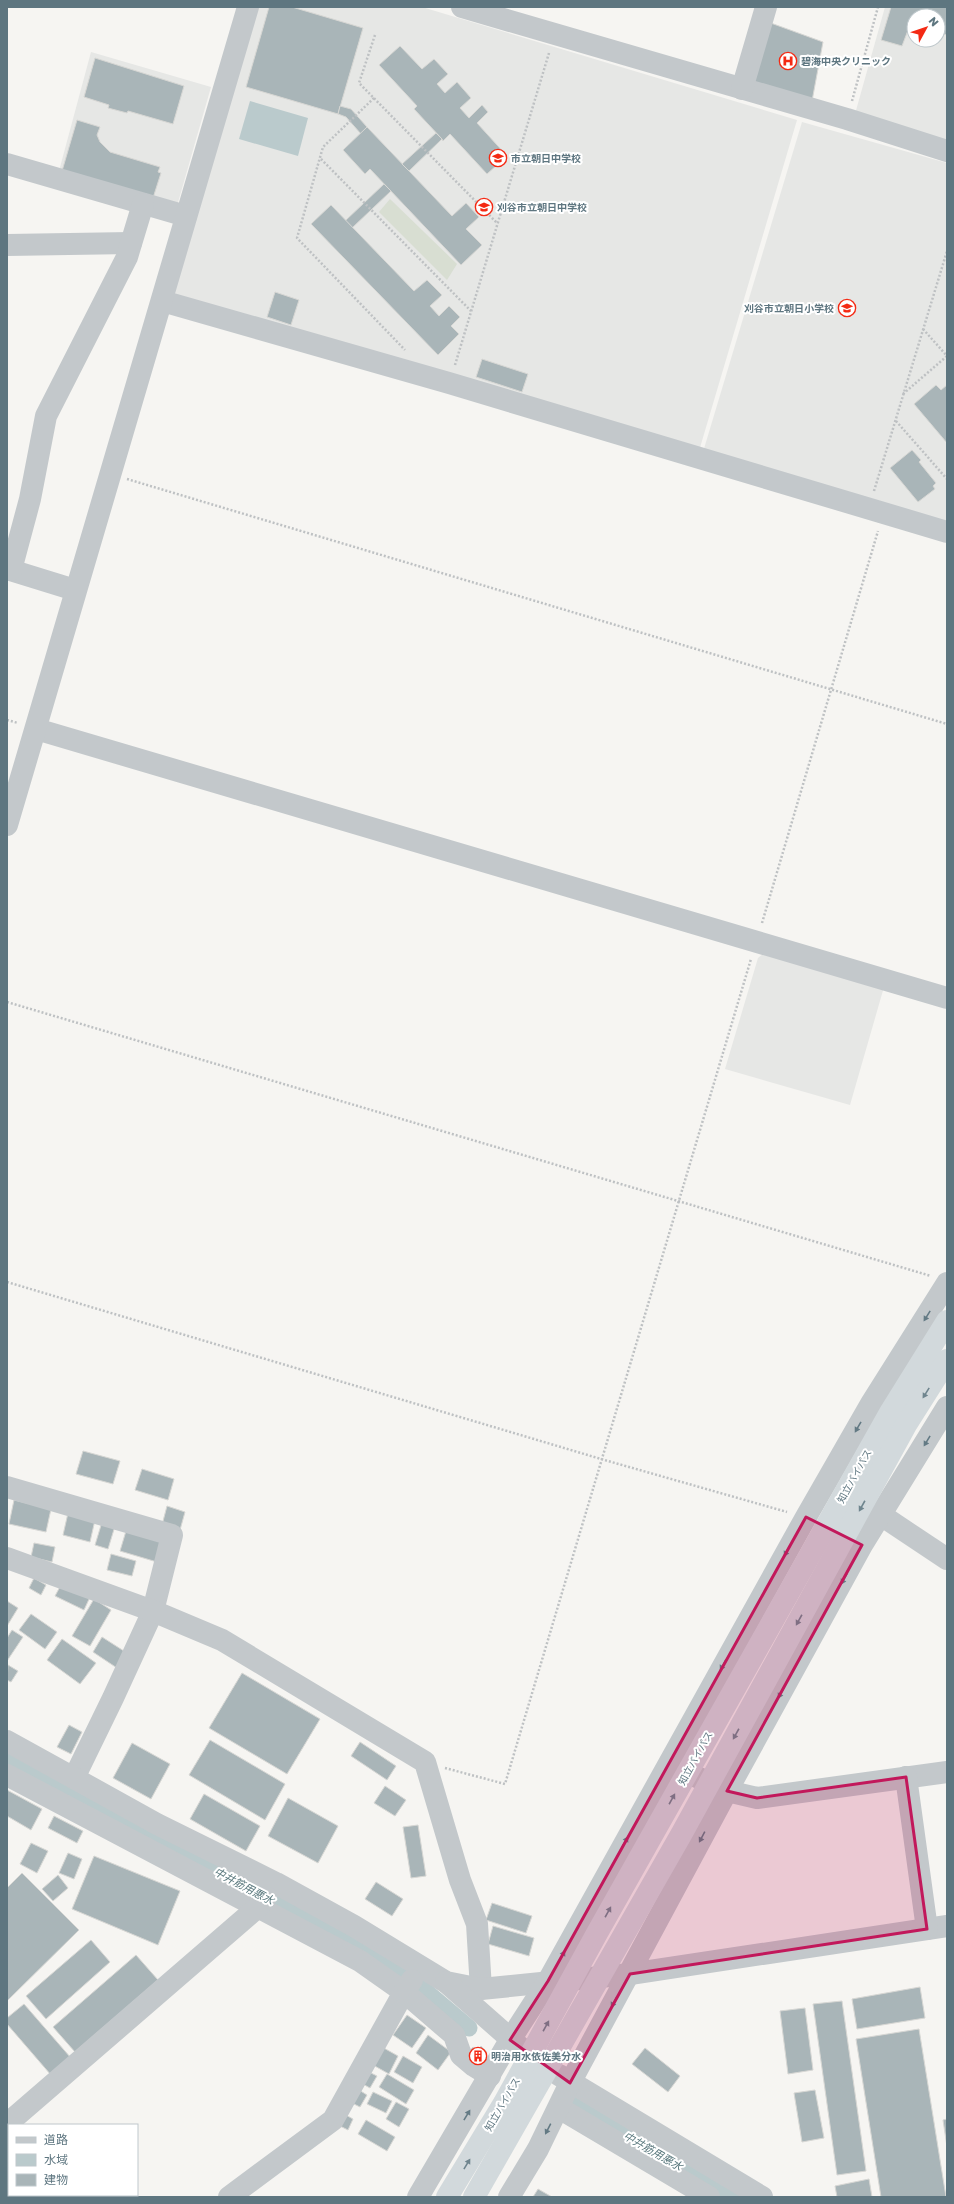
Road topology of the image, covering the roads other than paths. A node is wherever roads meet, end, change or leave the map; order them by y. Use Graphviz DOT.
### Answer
graph roads {
  1 [pos="248,7"];
  2 [pos="462,7"];
  3 [pos="766,7"];
  4 [pos="742,89"];
  5 [pos="947,151"];
  6 [pos="7,164"];
  7 [pos="143,204"];
  8 [pos="186,216"];
  9 [pos="131,243"];
  10 [pos="7,245"];
  11 [pos="162,301"];
  12 [pos="947,532"];
  13 [pos="9,569"];
  14 [pos="75,590"];
  15 [pos="36,729"];
  16 [pos="7,825"];
  17 [pos="947,998"];
  18 [pos="940,1279"];
  19 [pos="947,1321"];
  20 [pos="947,1360"];
  21 [pos="947,1407"];
  22 [pos="7,1487"];
  23 [pos="881,1516"];
  24 [pos="806,1517"];
  25 [pos="862,1545"];
  26 [pos="7,1558"];
  27 [pos="947,1559"];
  28 [pos="153,1611"];
  29 [pos="7,1741"];
  30 [pos="668,1764"];
  31 [pos="947,1772"];
  32 [pos="7,1775"];
  33 [pos="906,1777"];
  34 [pos="74,1778"];
  35 [pos="727,1791"];
  36 [pos="276,1883"];
  37 [pos="258,1907"];
  38 [pos="937,1927"];
  39 [pos="630,1974"];
  40 [pos="413,1980"];
  41 [pos="548,1981"];
  42 [pos="446,1982"];
  43 [pos="481,1989"];
  44 [pos="510,2040"];
  45 [pos="490,2076"];
  46 [pos="570,2083"];
  47 [pos="559,2108"];
  48 [pos="7,2124"];
  49 [pos="229,2197"];
  50 [pos="418,2197"];
  51 [pos="447,2197"];
  52 [pos="474,2197"];
  53 [pos="509,2197"];
  54 [pos="709,2197"];
  55 [pos="762,2197"];
  1 -- 8 [label="street"];
  2 -- 4 [label="street"];
  3 -- 4 [label="street"];
  4 -- 5 [label="street"];
  6 -- 7 [label="street"];
  7 -- 8 [label="street"];
  7 -- 9 [label="street"];
  8 -- 11 [label="street"];
  9 -- 10 [label="street"];
  9 -- 13 [label="street"];
  11 -- 12 [label="street"];
  11 -- 14 [label="street"];
  13 -- 14 [label="street"];
  14 -- 15 [label="street"];
  15 -- 16 [label="street"];
  15 -- 17 [label="street"];
  18 -- 24 [label="street, one-way"];
  51 -- 19 [label="highway, 知立バイパス, one-way"];
  20 -- 52 [label="highway, one-way"];
  21 -- 23 [label="street, one-way"];
  22 -- 28 [label="street"];
  23 -- 25 [label="street"];
  23 -- 27 [label="street"];
  24 -- 25 [label="street"];
  24 -- 30 [label="street, one-way"];
  25 -- 35 [label="street, one-way"];
  26 -- 28 [label="street"];
  28 -- 34 [label="street"];
  28 -- 43 [label="street"];
  29 -- 34 [label="street"];
  30 -- 35 [label="street"];
  41 -- 30 [label="street, one-way"];
  31 -- 33 [label="street"];
  32 -- 37 [label="street"];
  33 -- 35 [label="street"];
  33 -- 38 [label="street"];
  34 -- 36 [label="street"];
  35 -- 39 [label="street, one-way"];
  36 -- 37 [label="street"];
  36 -- 40 [label="street"];
  37 -- 40 [label="street"];
  37 -- 48 [label="street"];
  38 -- 39 [label="street"];
  39 -- 41 [label="street"];
  39 -- 46 [label="street, one-way"];
  40 -- 42 [label="street"];
  40 -- 45 [label="street"];
  40 -- 49 [label="street"];
  41 -- 43 [label="street"];
  41 -- 44 [label="street"];
  42 -- 43 [label="street"];
  42 -- 44 [label="street"];
  44 -- 45 [label="street"];
  44 -- 46 [label="street"];
  50 -- 45 [label="street, one-way"];
  46 -- 47 [label="street"];
  46 -- 55 [label="street"];
  47 -- 53 [label="street, one-way"];
  47 -- 54 [label="street"];
}
